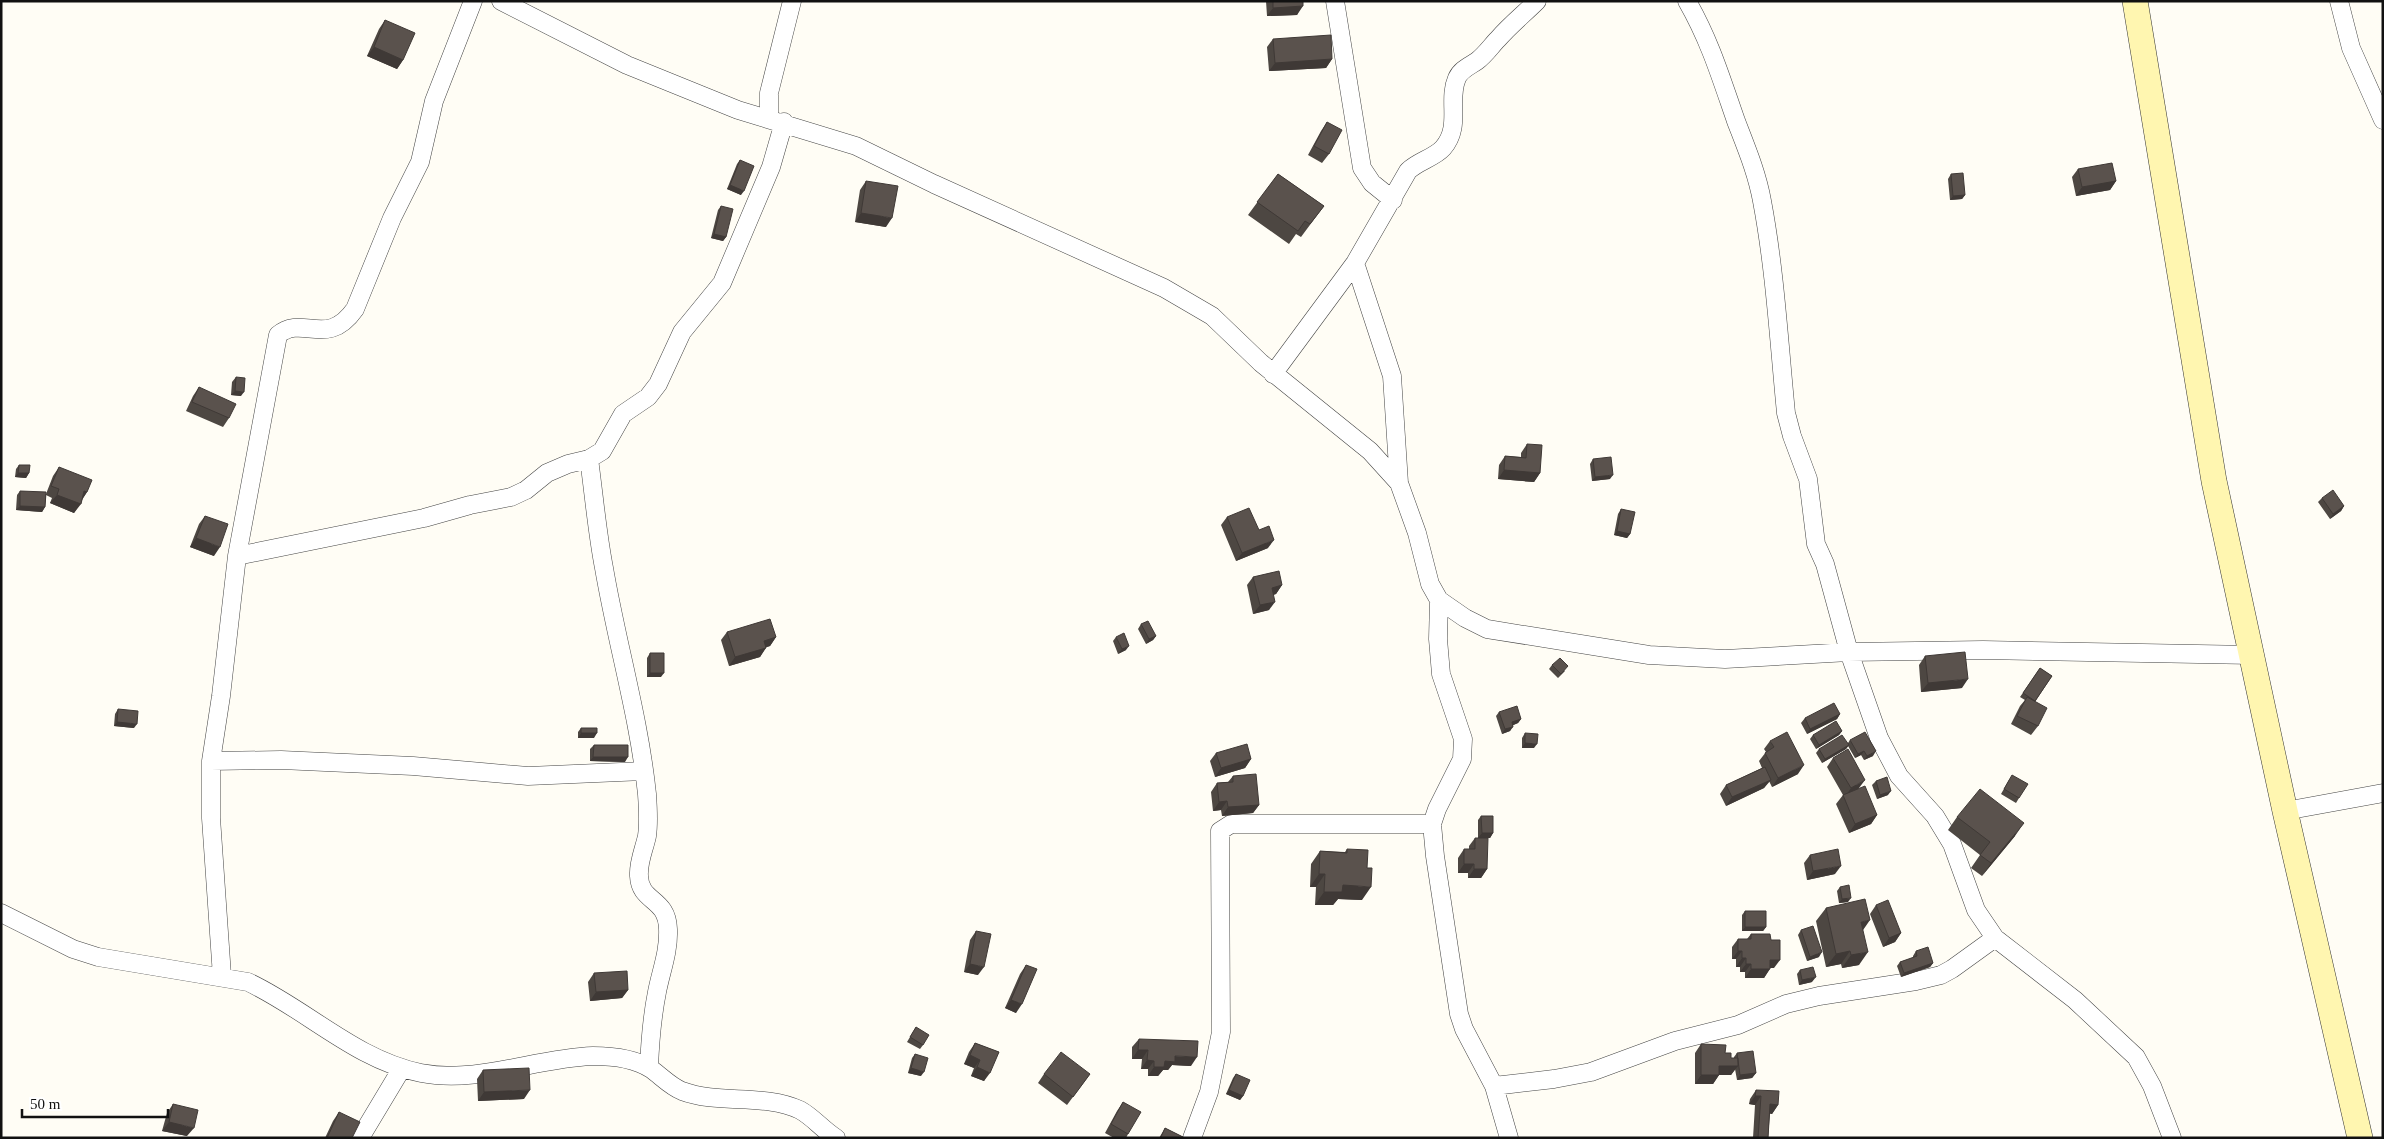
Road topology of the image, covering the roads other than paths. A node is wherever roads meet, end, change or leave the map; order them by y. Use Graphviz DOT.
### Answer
graph roads {
  1 [pos="473,1"];
  2 [pos="501,1"];
  3 [pos="792,1"];
  4 [pos="1335,1"];
  5 [pos="1537,1"];
  6 [pos="1687,1"];
  7 [pos="2135,1"];
  8 [pos="2338,1"];
  9 [pos="776,120"];
  10 [pos="2383,120"];
  11 [pos="1393,200"];
  12 [pos="1355,263"];
  13 [pos="1274,374"];
  14 [pos="588,459"];
  15 [pos="1399,483"];
  16 [pos="237,556"];
  17 [pos="1439,600"];
  18 [pos="1850,652"];
  19 [pos="2253,655"];
  20 [pos="211,761"];
  21 [pos="644,772"];
  22 [pos="2383,793"];
  23 [pos="2285,811"];
  24 [pos="1432,824"];
  25 [pos="1,913"];
  26 [pos="1995,938"];
  27 [pos="222,976"];
  28 [pos="402,1068"];
  29 [pos="648,1068"];
  30 [pos="1494,1086"];
  31 [pos="360,1138"];
  32 [pos="836,1138"];
  33 [pos="1192,1138"];
  34 [pos="1509,1138"];
  35 [pos="2172,1138"];
  36 [pos="2360,1138"];
  1 -- 16 [label="street"];
  2 -- 9 [label="street"];
  3 -- 9 [label="street"];
  4 -- 11 [label="street"];
  5 -- 11 [label="street"];
  6 -- 18 [label="street"];
  7 -- 19 [label="street"];
  8 -- 10 [label="street"];
  9 -- 13 [label="street"];
  9 -- 14 [label="street"];
  11 -- 12 [label="street"];
  12 -- 13 [label="street"];
  12 -- 15 [label="street"];
  13 -- 15 [label="street"];
  14 -- 16 [label="street"];
  14 -- 21 [label="street"];
  15 -- 17 [label="street"];
  16 -- 20 [label="street"];
  17 -- 18 [label="street"];
  17 -- 24 [label="street"];
  18 -- 19 [label="street"];
  18 -- 26 [label="street"];
  19 -- 23 [label="street"];
  20 -- 21 [label="street"];
  20 -- 27 [label="street"];
  21 -- 29 [label="street"];
  22 -- 23 [label="street"];
  23 -- 36 [label="street"];
  24 -- 30 [label="street"];
  24 -- 33 [label="street"];
  25 -- 27 [label="street"];
  26 -- 30 [label="street"];
  26 -- 35 [label="street"];
  27 -- 28 [label="street"];
  28 -- 29 [label="street"];
  28 -- 31 [label="street"];
  29 -- 32 [label="street"];
  30 -- 34 [label="street"];
}
